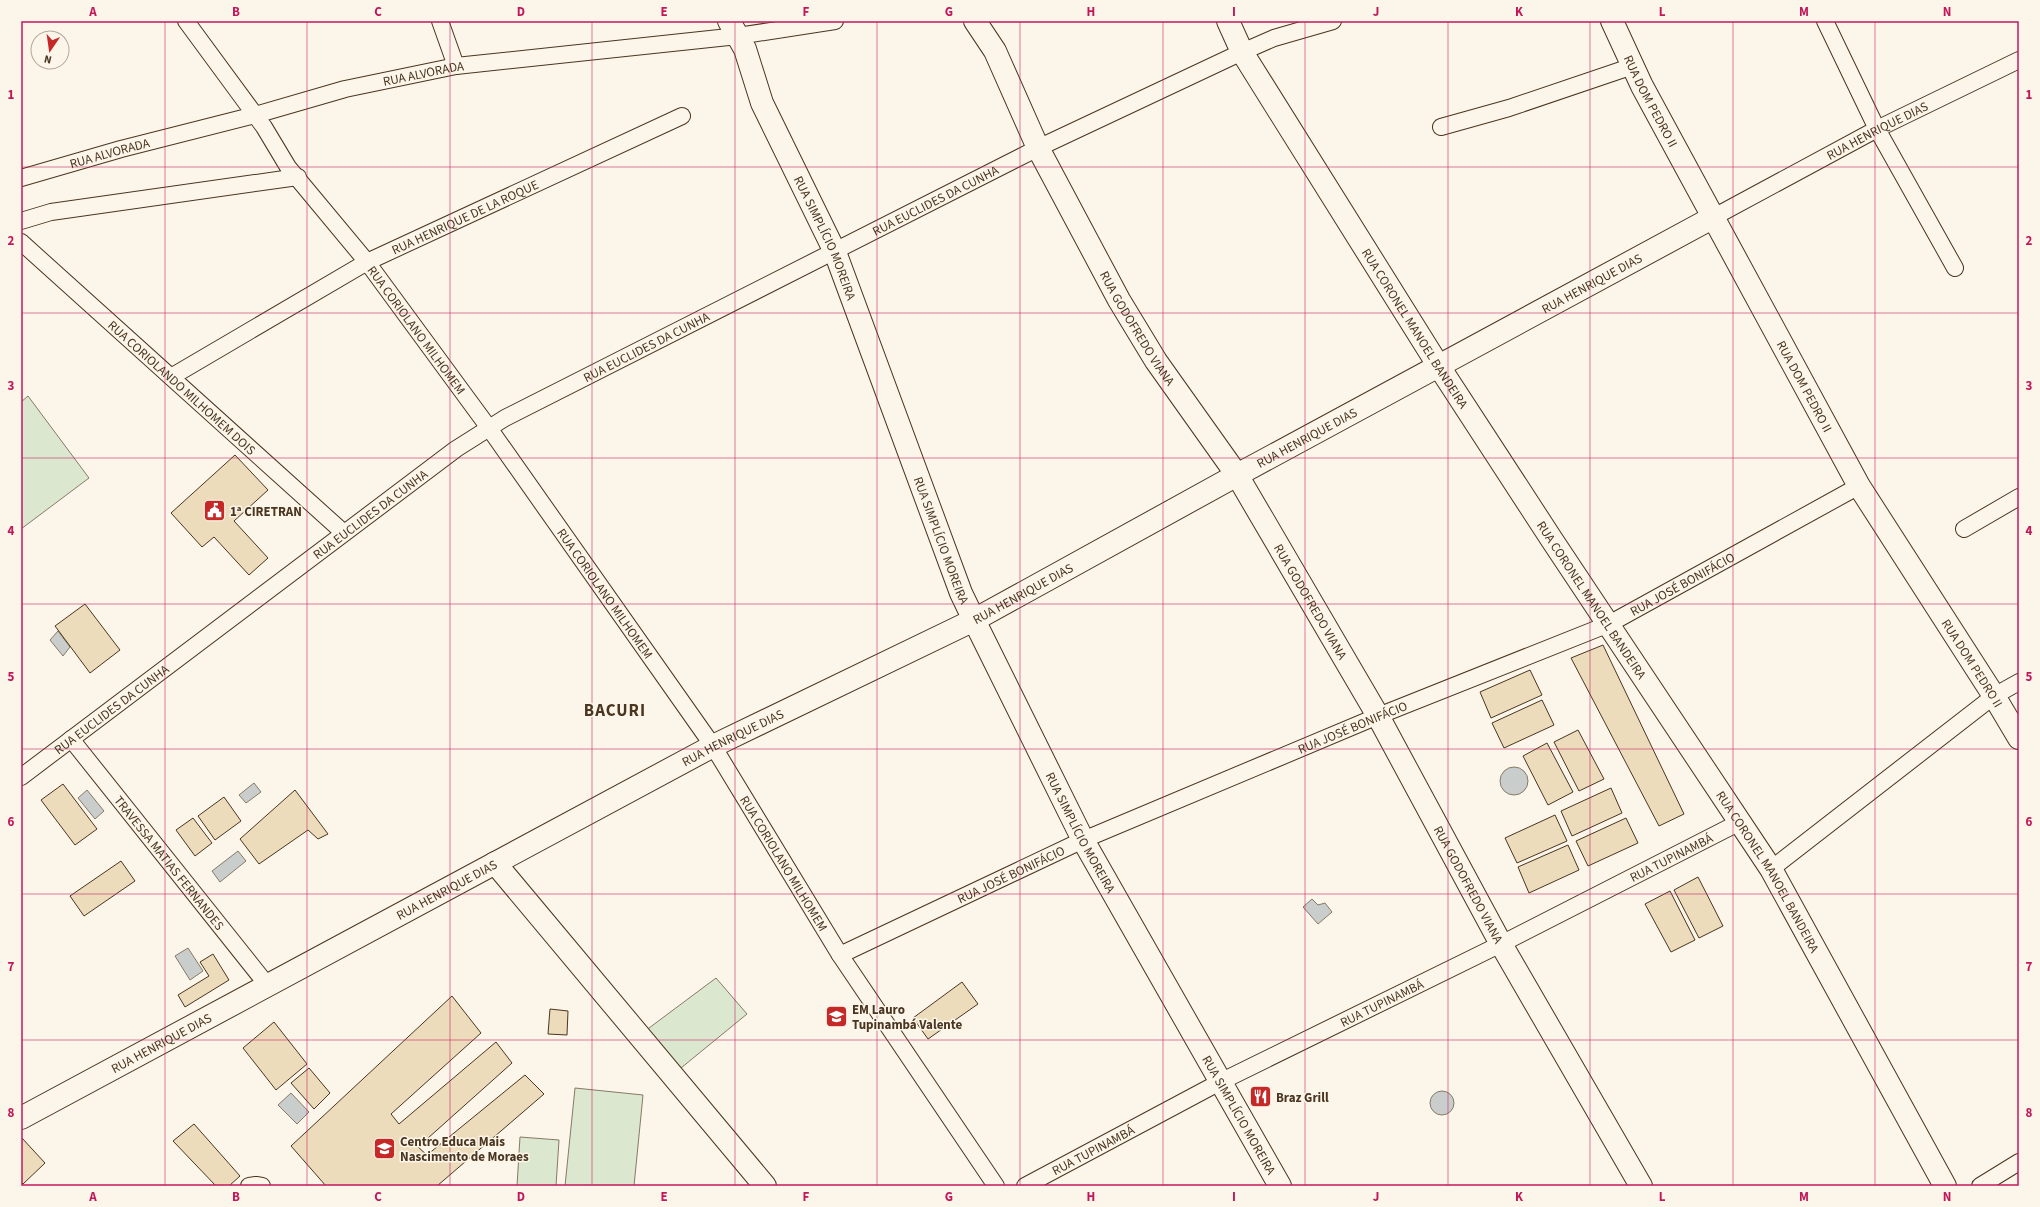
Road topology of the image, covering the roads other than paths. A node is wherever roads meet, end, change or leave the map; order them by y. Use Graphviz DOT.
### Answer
graph roads {
  1 [pos="186,21"];
  2 [pos="440,21"];
  3 [pos="835,21"];
  4 [pos="975,21"];
  5 [pos="1228,21"];
  6 [pos="1333,21"];
  7 [pos="1612,21"];
  8 [pos="1825,21"];
  9 [pos="738,35"];
  10 [pos="1242,52"];
  11 [pos="2019,60"];
  12 [pos="456,66"];
  13 [pos="1633,66"];
  14 [pos="682,116"];
  15 [pos="260,121"];
  16 [pos="1441,127"];
  17 [pos="1877,129"];
  18 [pos="1038,148"];
  19 [pos="293,172"];
  20 [pos="21,178"];
  21 [pos="1712,218"];
  22 [pos="21,221"];
  23 [pos="21,242"];
  24 [pos="835,252"];
  25 [pos="366,262"];
  26 [pos="1955,268"];
  27 [pos="1438,365"];
  28 [pos="170,377"];
  29 [pos="489,428"];
  30 [pos="1237,475"];
  31 [pos="1859,486"];
  32 [pos="2019,497"];
  33 [pos="1964,529"];
  34 [pos="344,533"];
  35 [pos="974,620"];
  36 [pos="1608,624"];
  37 [pos="2019,682"];
  38 [pos="1994,696"];
  39 [pos="1378,716"];
  40 [pos="2019,738"];
  41 [pos="71,739"];
  42 [pos="713,746"];
  43 [pos="21,777"];
  44 [pos="1740,822"];
  45 [pos="1083,840"];
  46 [pos="495,863"];
  47 [pos="1771,869"];
  48 [pos="1501,944"];
  49 [pos="840,955"];
  50 [pos="268,986"];
  51 [pos="1220,1082"];
  52 [pos="21,1118"];
  53 [pos="2019,1162"];
  54 [pos="249,1186"];
  55 [pos="262,1186"];
  56 [pos="765,1186"];
  57 [pos="996,1186"];
  58 [pos="1025,1186"];
  59 [pos="1280,1186"];
  60 [pos="1641,1186"];
  61 [pos="1945,1186"];
  62 [pos="1980,1186"];
  1 -- 15 [label="street, RUA CORIOLANO MILHOMEM"];
  2 -- 12 [label="street"];
  3 -- 9 [label="street, RUA ALVORADA"];
  4 -- 18 [label="street, RUA GODOFREDO VIANA"];
  5 -- 10 [label="street, RUA CORONEL MANOEL BANDEIRA"];
  6 -- 10 [label="street, RUA EUCLIDES DA CUNHA"];
  7 -- 13 [label="street, RUA DOM PEDRO II"];
  8 -- 17 [label="street"];
  9 -- 12 [label="street, RUA ALVORADA"];
  9 -- 24 [label="street, RUA SIMPLÍCIO MOREIRA"];
  10 -- 18 [label="street, RUA EUCLIDES DA CUNHA"];
  10 -- 27 [label="street, RUA CORONEL MANOEL BANDEIRA"];
  11 -- 17 [label="street, RUA HENRIQUE DIAS"];
  12 -- 15 [label="street, RUA ALVORADA"];
  13 -- 16 [label="street"];
  13 -- 21 [label="street, RUA DOM PEDRO II"];
  14 -- 25 [label="street, RUA HENRIQUE DE LA ROQUE"];
  15 -- 19 [label="street, RUA CORIOLANO MILHOMEM"];
  15 -- 20 [label="street, RUA ALVORADA"];
  17 -- 21 [label="street, RUA HENRIQUE DIAS"];
  17 -- 26 [label="street"];
  18 -- 24 [label="street, RUA EUCLIDES DA CUNHA"];
  18 -- 30 [label="street, RUA GODOFREDO VIANA"];
  19 -- 22 [label="street"];
  19 -- 25 [label="street, RUA CORIOLANO MILHOMEM"];
  21 -- 27 [label="street, RUA HENRIQUE DIAS"];
  21 -- 31 [label="street, RUA DOM PEDRO II"];
  23 -- 28 [label="street, RUA CORIOLANDO MILHOMEM DOIS"];
  24 -- 29 [label="street, RUA EUCLIDES DA CUNHA"];
  24 -- 35 [label="street, RUA SIMPLÍCIO MOREIRA"];
  25 -- 28 [label="street, RUA HENRIQUE DE LA ROQUE"];
  25 -- 29 [label="street, RUA CORIOLANO MILHOMEM"];
  27 -- 30 [label="street, RUA HENRIQUE DIAS"];
  27 -- 36 [label="street, RUA CORONEL MANOEL BANDEIRA"];
  28 -- 34 [label="street, RUA CORIOLANDO MILHOMEM DOIS"];
  29 -- 34 [label="street, RUA EUCLIDES DA CUNHA"];
  29 -- 42 [label="street, RUA CORIOLANO MILHOMEM"];
  30 -- 35 [label="street, RUA HENRIQUE DIAS"];
  30 -- 39 [label="street, RUA GODOFREDO VIANA"];
  31 -- 36 [label="street, RUA JOSÉ BONIFÁCIO"];
  31 -- 38 [label="street, RUA DOM PEDRO II"];
  32 -- 33 [label="street"];
  34 -- 41 [label="street, RUA EUCLIDES DA CUNHA"];
  35 -- 42 [label="street, RUA HENRIQUE DIAS"];
  35 -- 45 [label="street, RUA SIMPLÍCIO MOREIRA"];
  36 -- 39 [label="street, RUA JOSÉ BONIFÁCIO"];
  36 -- 44 [label="street, RUA CORONEL MANOEL BANDEIRA"];
  37 -- 38 [label="street"];
  38 -- 40 [label="street, RUA DOM PEDRO II"];
  38 -- 47 [label="street"];
  39 -- 45 [label="street, RUA JOSÉ BONIFÁCIO"];
  39 -- 48 [label="street, RUA GODOFREDO VIANA"];
  41 -- 43 [label="street, RUA EUCLIDES DA CUNHA"];
  41 -- 50 [label="street, TRAVESSA MATIAS FERNANDES"];
  42 -- 46 [label="street, RUA HENRIQUE DIAS"];
  42 -- 49 [label="street, RUA CORIOLANO MILHOMEM"];
  44 -- 47 [label="street, RUA CORONEL MANOEL BANDEIRA"];
  44 -- 48 [label="street, RUA TUPINAMBÁ"];
  45 -- 49 [label="street, RUA JOSÉ BONIFÁCIO"];
  45 -- 51 [label="street, RUA SIMPLÍCIO MOREIRA"];
  46 -- 50 [label="street, RUA HENRIQUE DIAS"];
  46 -- 56 [label="street"];
  47 -- 61 [label="street, RUA CORONEL MANOEL BANDEIRA"];
  48 -- 51 [label="street, RUA TUPINAMBÁ"];
  48 -- 60 [label="street, RUA GODOFREDO VIANA"];
  49 -- 57 [label="street, RUA CORIOLANO MILHOMEM"];
  50 -- 52 [label="street, RUA HENRIQUE DIAS"];
  51 -- 58 [label="street, RUA TUPINAMBÁ"];
  51 -- 59 [label="street, RUA SIMPLÍCIO MOREIRA"];
  53 -- 62 [label="street"];
  54 -- 55 [label="street"];
}
